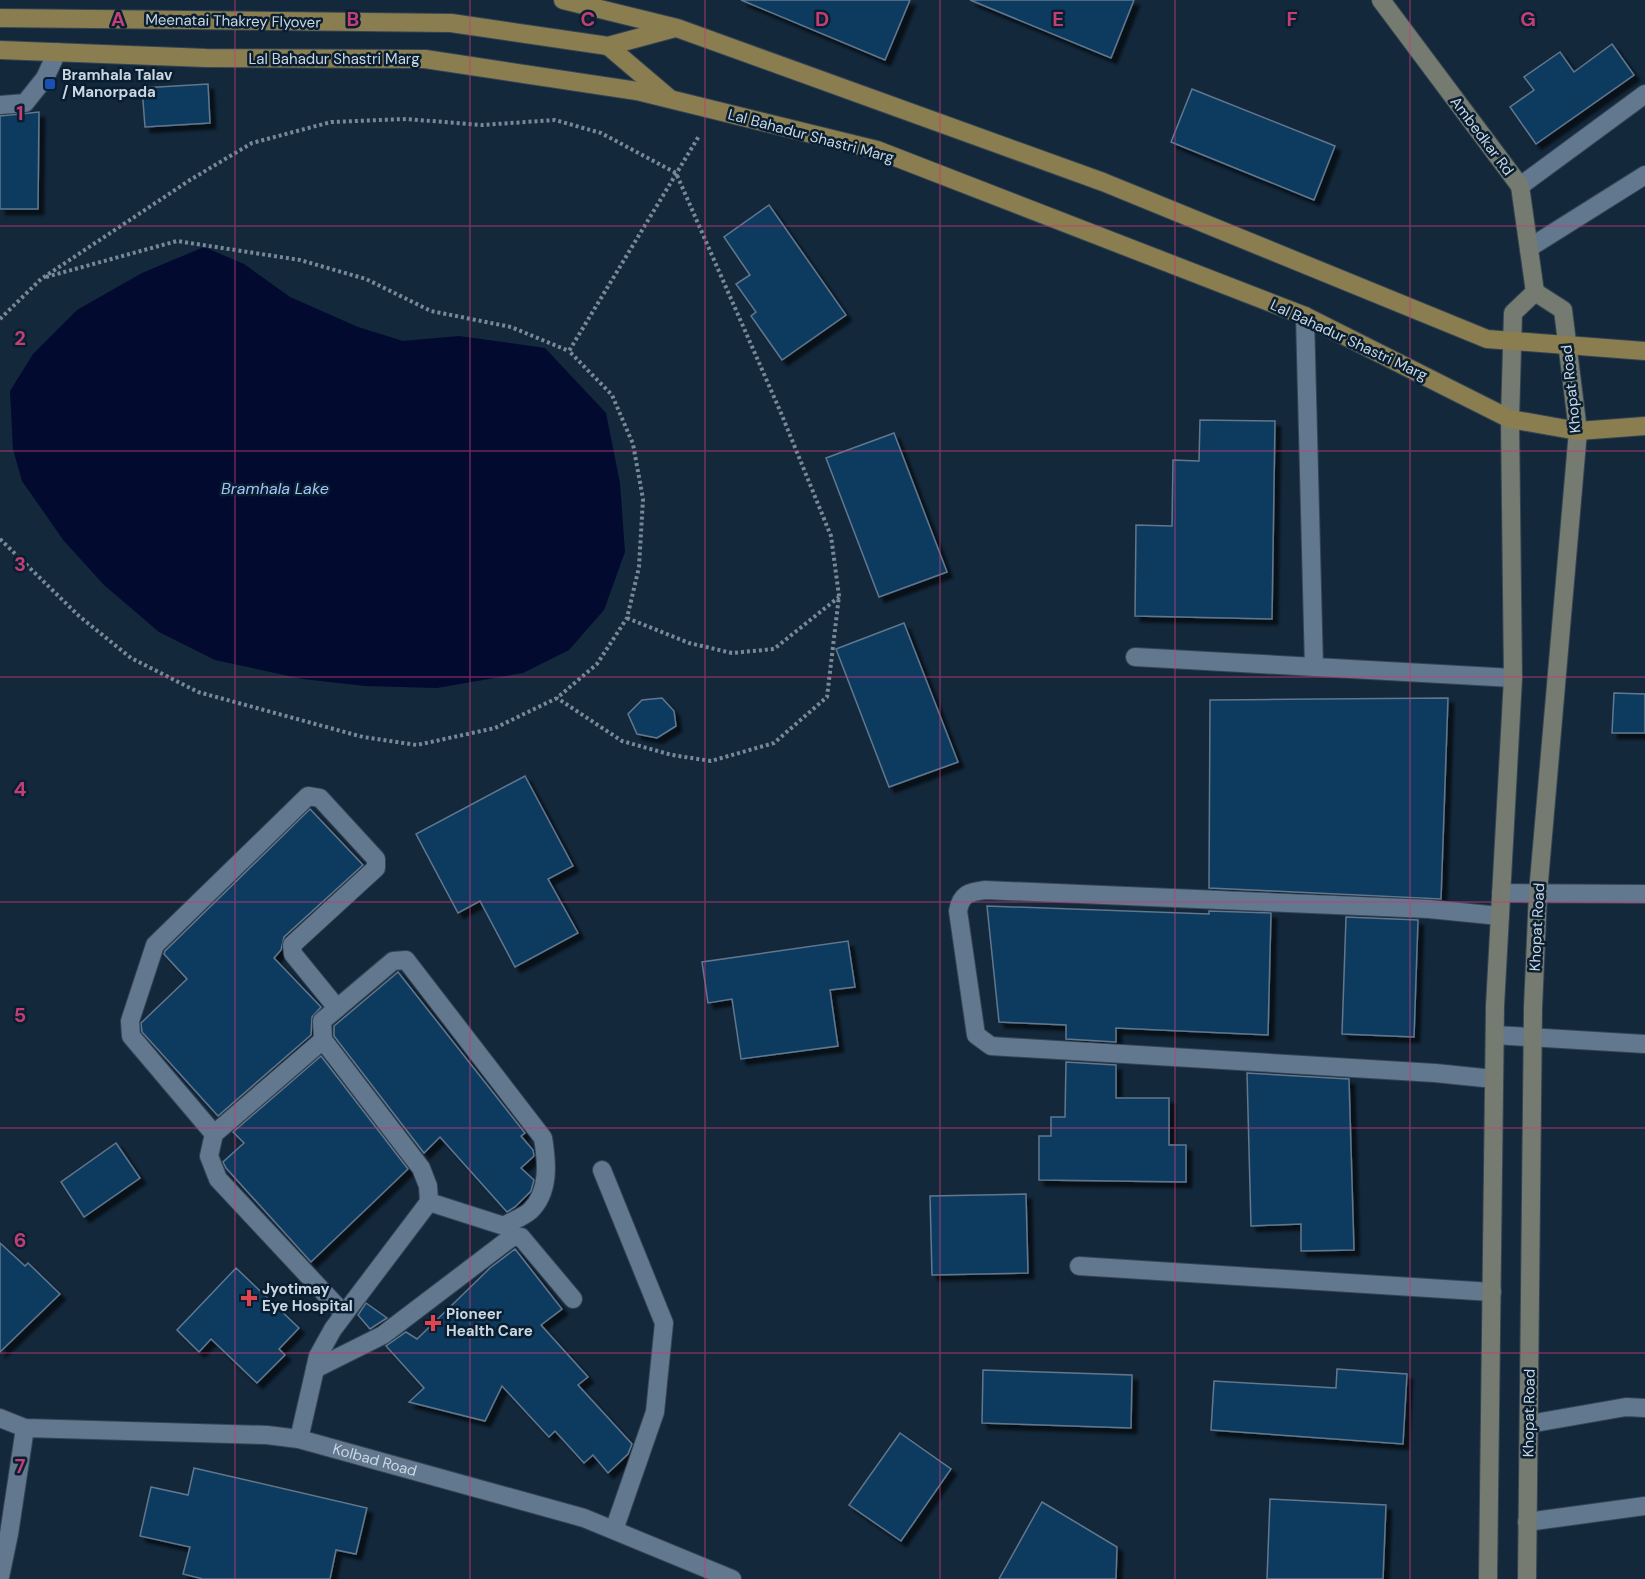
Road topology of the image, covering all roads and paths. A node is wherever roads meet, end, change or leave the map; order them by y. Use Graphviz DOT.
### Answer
graph roads {
  1 [pos="562,0"];
  2 [pos="1381,0"];
  3 [pos="0,18"];
  4 [pos="677,27"];
  5 [pos="608,46"];
  6 [pos="0,51"];
  7 [pos="57,52"];
  8 [pos="1645,94"];
  9 [pos="672,100"];
  10 [pos="0,105"];
  11 [pos="715,111"];
  12 [pos="676,173"];
  13 [pos="1645,175"];
  14 [pos="1520,186"];
  15 [pos="1529,248"];
  16 [pos="41,279"];
  17 [pos="1535,292"];
  18 [pos="1305,316"];
  19 [pos="0,319"];
  20 [pos="1512,341"];
  21 [pos="1567,345"];
  22 [pos="568,351"];
  23 [pos="1645,351"];
  24 [pos="1510,419"];
  25 [pos="1645,426"];
  26 [pos="1578,431"];
  27 [pos="0,539"];
  28 [pos="839,596"];
  29 [pos="627,618"];
  30 [pos="1135,657"];
  31 [pos="1314,667"];
  32 [pos="1513,678"];
  33 [pos="557,699"];
  34 [pos="1501,893"];
  35 [pos="1538,893"];
  36 [pos="1645,894"];
  37 [pos="1500,916"];
  38 [pos="337,1008"];
  39 [pos="1495,1035"];
  40 [pos="1532,1038"];
  41 [pos="324,1040"];
  42 [pos="1645,1044"];
  43 [pos="1494,1079"];
  44 [pos="214,1134"];
  45 [pos="602,1170"];
  46 [pos="429,1202"];
  47 [pos="1079,1266"];
  48 [pos="1492,1292"];
  49 [pos="573,1299"];
  50 [pos="344,1314"];
  51 [pos="315,1369"];
  52 [pos="1645,1408"];
  53 [pos="0,1418"];
  54 [pos="1529,1424"];
  55 [pos="25,1428"];
  56 [pos="299,1439"];
  57 [pos="1645,1506"];
  58 [pos="1527,1522"];
  59 [pos="614,1530"];
  60 [pos="0,1577"];
  61 [pos="732,1579"];
  62 [pos="1488,1579"];
  63 [pos="1527,1579"];
  1 -- 4 [label="main road"];
  2 -- 14 [label="main road, Ambedkar Rd"];
  3 -- 5 [label="main road, Meenatai Thakrey Flyover"];
  4 -- 5 [label="main road, Meenatai Thakrey Flyover"];
  4 -- 20 [label="main road"];
  5 -- 9 [label="main road"];
  6 -- 7 [label="main road, Lal Bahadur Shastri Marg"];
  7 -- 9 [label="main road, Lal Bahadur Shastri Marg"];
  7 -- 10 [label="street"];
  8 -- 14 [label="street"];
  9 -- 11 [label="main road, Lal Bahadur Shastri Marg"];
  11 -- 12 [label="path"];
  11 -- 18 [label="main road, Lal Bahadur Shastri Marg"];
  12 -- 16 [label="path"];
  12 -- 22 [label="path"];
  12 -- 28 [label="path"];
  13 -- 15 [label="street"];
  14 -- 15 [label="main road, Ambedkar Rd"];
  15 -- 17 [label="main road, Ambedkar Rd"];
  16 -- 19 [label="path"];
  16 -- 22 [label="path"];
  17 -- 20 [label="main road"];
  17 -- 21 [label="main road, Khopat Road"];
  18 -- 24 [label="main road, Lal Bahadur Shastri Marg"];
  18 -- 31 [label="street"];
  20 -- 21 [label="main road"];
  20 -- 24 [label="main road"];
  21 -- 23 [label="main road"];
  21 -- 26 [label="main road, Khopat Road"];
  22 -- 29 [label="path"];
  24 -- 26 [label="main road, Lal Bahadur Shastri Marg"];
  24 -- 32 [label="main road"];
  25 -- 26 [label="main road, Lal Bahadur Shastri Marg"];
  26 -- 35 [label="main road, Khopat Road"];
  27 -- 33 [label="path"];
  28 -- 29 [label="path"];
  28 -- 33 [label="path"];
  29 -- 33 [label="path"];
  30 -- 31 [label="street"];
  31 -- 32 [label="street"];
  32 -- 34 [label="main road"];
  34 -- 35 [label="street"];
  34 -- 37 [label="main road"];
  35 -- 36 [label="street"];
  35 -- 40 [label="main road, Khopat Road"];
  37 -- 39 [label="main road"];
  37 -- 43 [label="street"];
  38 -- 41 [label="street"];
  38 -- 44 [label="street"];
  38 -- 46 [label="street"];
  39 -- 40 [label="street"];
  39 -- 43 [label="main road"];
  40 -- 42 [label="street"];
  40 -- 54 [label="main road, Khopat Road"];
  41 -- 44 [label="street"];
  41 -- 46 [label="street"];
  43 -- 48 [label="main road"];
  44 -- 50 [label="street"];
  45 -- 59 [label="street"];
  46 -- 50 [label="street"];
  47 -- 48 [label="street"];
  48 -- 62 [label="main road"];
  49 -- 51 [label="street"];
  50 -- 51 [label="street"];
  51 -- 56 [label="street"];
  52 -- 54 [label="street"];
  53 -- 55 [label="street, Kolbad Road"];
  54 -- 58 [label="main road, Khopat Road"];
  55 -- 56 [label="street, Kolbad Road"];
  55 -- 60 [label="street"];
  56 -- 59 [label="street, Kolbad Road"];
  57 -- 58 [label="street"];
  58 -- 63 [label="main road, Khopat Road"];
  59 -- 61 [label="street, Kolbad Road"];
}
